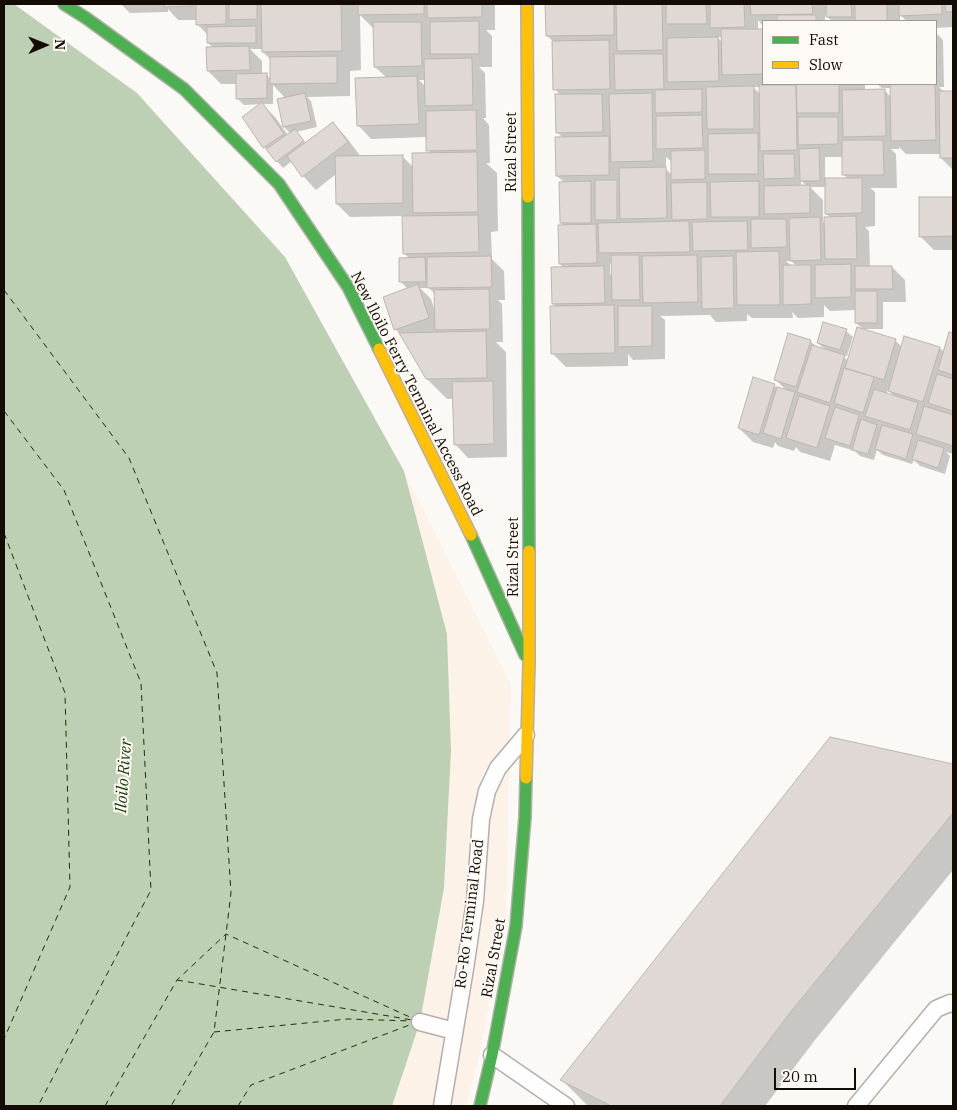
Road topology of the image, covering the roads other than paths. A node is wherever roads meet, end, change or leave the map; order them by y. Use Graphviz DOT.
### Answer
graph roads {
  1 [pos="64,4"];
  2 [pos="527,4"];
  3 [pos="529,664"];
  4 [pos="528,734"];
  5 [pos="953,1004"];
  6 [pos="420,1022"];
  7 [pos="454,1030"];
  8 [pos="492,1055"];
  9 [pos="442,1106"];
  10 [pos="480,1106"];
  11 [pos="566,1106"];
  12 [pos="856,1106"];
  1 -- 3 [label="main road, New Iloilo Ferry Terminal Access Road"];
  2 -- 3 [label="main road, Rizal Street"];
  3 -- 4 [label="main road, Rizal Street"];
  4 -- 7 [label="lane, Ro-Ro Terminal Road"];
  4 -- 8 [label="main road, Rizal Street"];
  5 -- 12 [label="lane"];
  6 -- 7 [label="lane"];
  7 -- 9 [label="lane, Ro-Ro Terminal Road"];
  8 -- 10 [label="main road, Rizal Street"];
  8 -- 11 [label="lane"];
}
